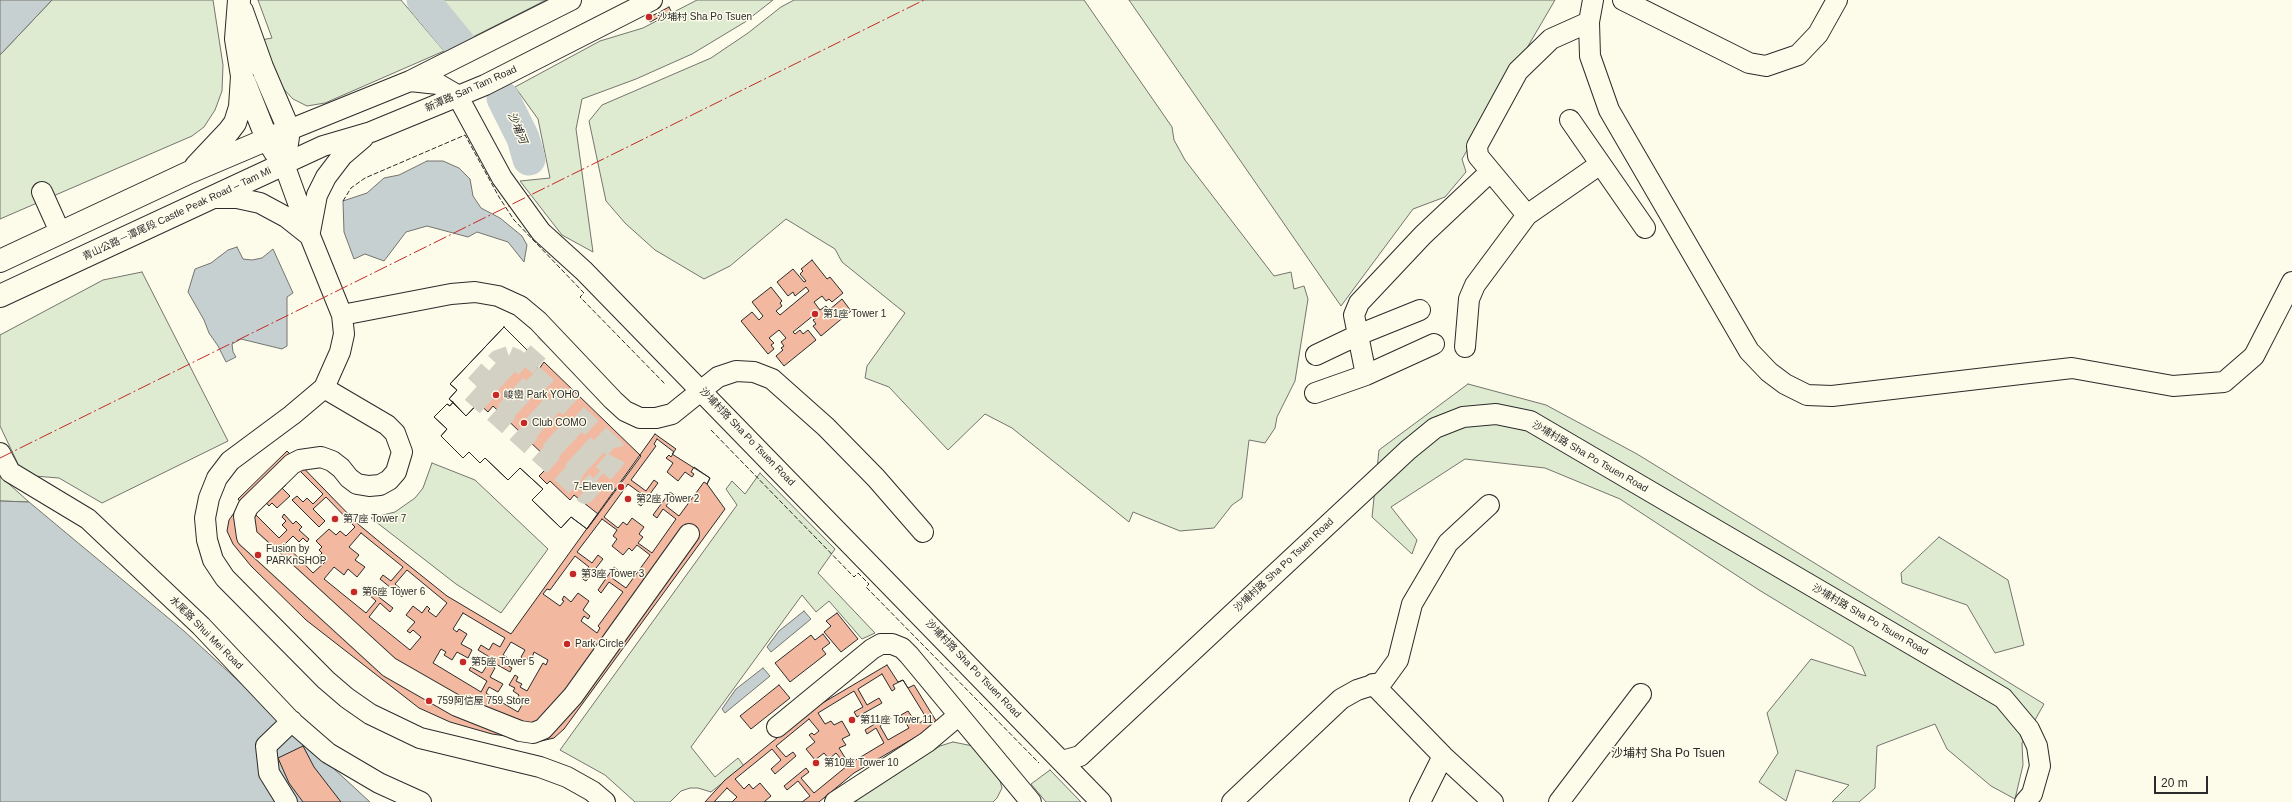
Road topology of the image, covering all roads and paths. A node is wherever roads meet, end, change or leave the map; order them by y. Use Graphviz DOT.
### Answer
graph roads {
  1 [pos="571,0"];
  2 [pos="652,0"];
  3 [pos="1593,0"];
  4 [pos="1624,0"];
  5 [pos="1837,0"];
  6 [pos="239,1"];
  7 [pos="1589,22"];
  8 [pos="242,76"];
  9 [pos="410,82"];
  10 [pos="457,95"];
  11 [pos="1570,120"];
  12 [pos="289,130"];
  13 [pos="371,132"];
  14 [pos="267,139"];
  15 [pos="284,164"];
  16 [pos="1599,165"];
  17 [pos="190,172"];
  18 [pos="1490,172"];
  19 [pos="42,192"];
  20 [pos="214,198"];
  21 [pos="1527,215"];
  22 [pos="1644,228"];
  23 [pos="60,232"];
  24 [pos="310,236"];
  25 [pos="0,261"];
  26 [pos="2292,282"];
  27 [pos="0,296"];
  28 [pos="1420,310"];
  29 [pos="342,315"];
  30 [pos="1358,335"];
  31 [pos="1434,344"];
  32 [pos="1464,347"];
  33 [pos="1316,355"];
  34 [pos="1366,375"];
  35 [pos="324,388"];
  36 [pos="702,392"];
  37 [pos="1315,393"];
  38 [pos="0,453"];
  39 [pos="1489,506"];
  40 [pos="923,532"];
  41 [pos="689,534"];
  42 [pos="1373,684"];
  43 [pos="1641,694"];
  44 [pos="959,715"];
  45 [pos="292,721"];
  46 [pos="777,727"];
  47 [pos="1443,756"];
  48 [pos="1062,761"];
  49 [pos="1021,799"];
  50 [pos="287,802"];
  51 [pos="421,802"];
  52 [pos="605,802"];
  53 [pos="835,802"];
  54 [pos="1101,802"];
  55 [pos="1232,802"];
  56 [pos="1420,802"];
  57 [pos="1493,802"];
  58 [pos="1559,802"];
  59 [pos="2025,802"];
  1 -- 9 [label="street"];
  2 -- 10 [label="street, 新潭路 San Tam Road"];
  3 -- 7 [label="street"];
  4 -- 5 [label="street"];
  6 -- 8 [label="main road"];
  6 -- 12 [label="main road"];
  7 -- 18 [label="street"];
  7 -- 26 [label="street"];
  8 -- 14 [label="main road"];
  8 -- 17 [label="main road"];
  9 -- 10 [label="street"];
  9 -- 12 [label="street"];
  10 -- 13 [label="street, 新潭路 San Tam Road"];
  10 -- 36 [label="street, 沙埔村路 Sha Po Tsuen Road"];
  11 -- 16 [label="street"];
  12 -- 14 [label="main road"];
  12 -- 15 [label="main road, 青山公路－潭尾段 Castle Peak Road – Tam Mi"];
  13 -- 15 [label="street, 新潭路 San Tam Road"];
  13 -- 24 [label="street"];
  14 -- 15 [label="main road"];
  14 -- 17 [label="main road"];
  15 -- 20 [label="main road, 青山公路－潭尾段 Castle Peak Road – Tam Mi"];
  15 -- 24 [label="street"];
  16 -- 21 [label="street"];
  16 -- 22 [label="street"];
  17 -- 23 [label="main road"];
  18 -- 21 [label="street"];
  18 -- 30 [label="street"];
  19 -- 23 [label="street"];
  20 -- 24 [label="street"];
  20 -- 27 [label="main road, 青山公路－潭尾段 Castle Peak Road – Tam Mi"];
  21 -- 32 [label="street"];
  23 -- 25 [label="main road"];
  24 -- 29 [label="street"];
  28 -- 30 [label="street"];
  29 -- 35 [label="street"];
  29 -- 36 [label="street"];
  30 -- 33 [label="street"];
  30 -- 34 [label="street"];
  31 -- 34 [label="street"];
  34 -- 37 [label="street"];
  35 -- 41 [label="street"];
  35 -- 52 [label="street"];
  36 -- 40 [label="street"];
  36 -- 48 [label="street, 沙埔村路 Sha Po Tsuen Road"];
  38 -- 45 [label="street, 水尾路 Shui Mei Road"];
  39 -- 42 [label="street"];
  42 -- 47 [label="street"];
  42 -- 55 [label="street"];
  43 -- 58 [label="street"];
  44 -- 46 [label="street"];
  44 -- 49 [label="street"];
  44 -- 53 [label="street"];
  45 -- 50 [label="street"];
  45 -- 51 [label="street, 水尾路 Shui Mei Road"];
  47 -- 56 [label="street"];
  47 -- 57 [label="street"];
  48 -- 54 [label="street, 沙埔村路 Sha Po Tsuen Road"];
  48 -- 59 [label="street, 沙埔村路 Sha Po Tsuen Road"];
}
